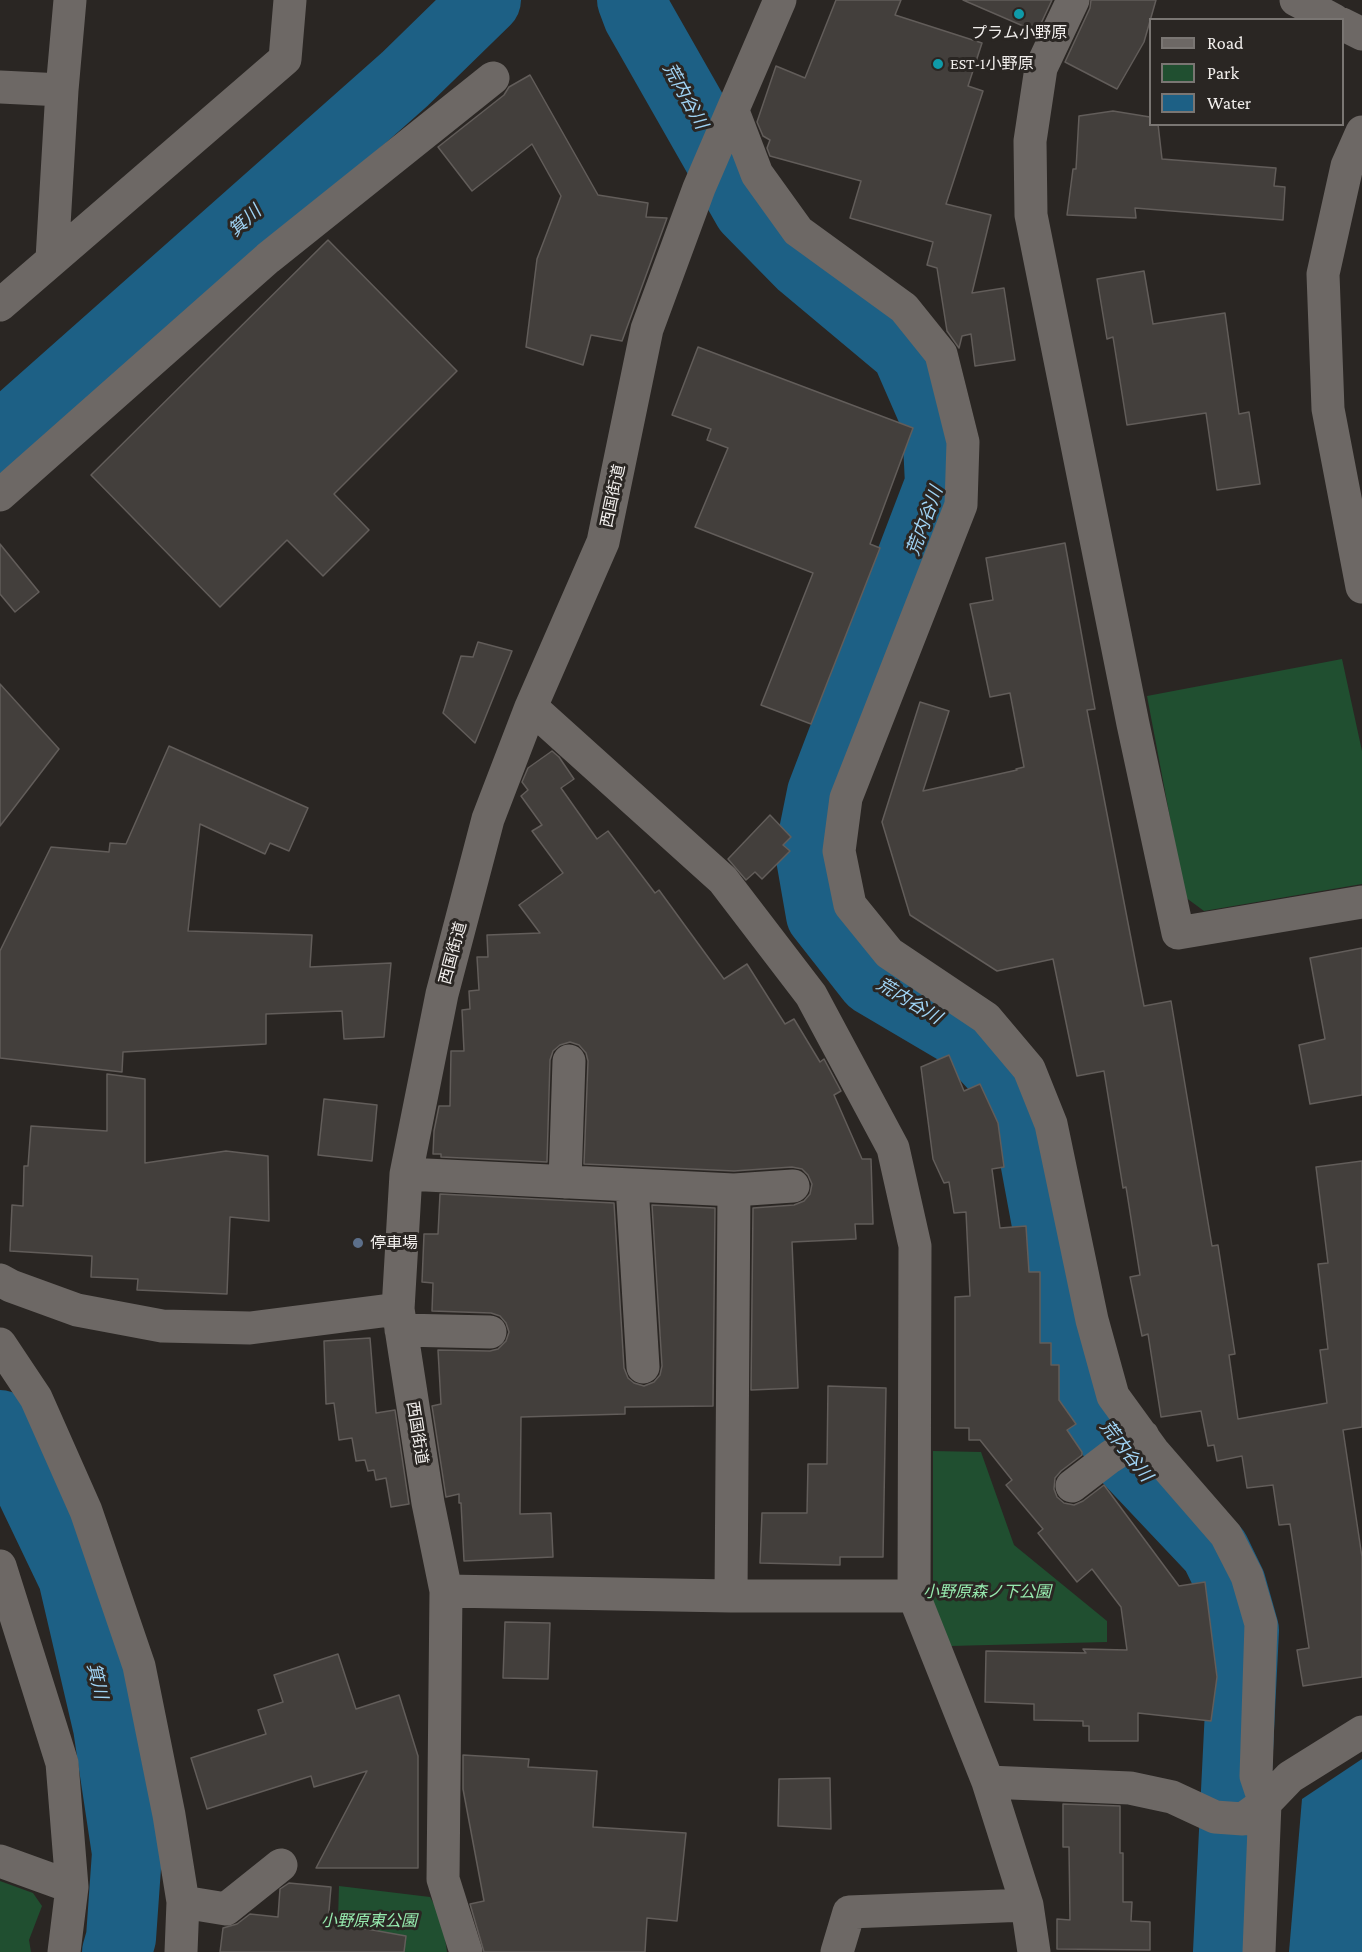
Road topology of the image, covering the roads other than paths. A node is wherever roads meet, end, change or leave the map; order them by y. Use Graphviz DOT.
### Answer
graph roads {
  1 [pos="70,0"];
  2 [pos="290,0"];
  3 [pos="780,0"];
  4 [pos="1074,0"];
  5 [pos="1296,0"];
  6 [pos="1330,18"];
  7 [pos="1344,25"];
  8 [pos="1362,34"];
  9 [pos="493,78"];
  10 [pos="0,87"];
  11 [pos="62,90"];
  12 [pos="733,111"];
  13 [pos="1362,132"];
  14 [pos="52,259"];
  15 [pos="0,305"];
  16 [pos="0,495"];
  17 [pos="1362,586"];
  18 [pos="531,707"];
  19 [pos="1362,902"];
  20 [pos="569,1061"];
  21 [pos="406,1174"];
  22 [pos="565,1182"];
  23 [pos="632,1185"];
  24 [pos="793,1186"];
  25 [pos="734,1190"];
  26 [pos="0,1280"];
  27 [pos="400,1320"];
  28 [pos="490,1332"];
  29 [pos="0,1344"];
  30 [pos="643,1367"];
  31 [pos="1126,1446"];
  32 [pos="1072,1486"];
  33 [pos="0,1566"];
  34 [pos="446,1592"];
  35 [pos="730,1596"];
  36 [pos="914,1596"];
  37 [pos="1362,1732"];
  38 [pos="988,1782"];
  39 [pos="1241,1813"];
  40 [pos="0,1861"];
  41 [pos="281,1865"];
  42 [pos="72,1887"];
  43 [pos="183,1902"];
  44 [pos="1027,1905"];
  45 [pos="64,1952"];
  46 [pos="181,1952"];
  47 [pos="465,1952"];
  48 [pos="837,1952"];
  49 [pos="1034,1952"];
  50 [pos="1259,1952"];
  1 -- 11 [label="street"];
  2 -- 14 [label="street"];
  3 -- 12 [label="street, 西国街道"];
  4 -- 19 [label="street"];
  5 -- 6 [label="street"];
  7 -- 8 [label="street"];
  9 -- 16 [label="street"];
  10 -- 11 [label="street"];
  11 -- 14 [label="street"];
  12 -- 18 [label="street, 西国街道"];
  12 -- 31 [label="street"];
  13 -- 17 [label="street"];
  14 -- 15 [label="street"];
  18 -- 21 [label="street, 西国街道"];
  18 -- 36 [label="street"];
  20 -- 22 [label="street"];
  21 -- 22 [label="street"];
  21 -- 27 [label="street, 西国街道"];
  22 -- 23 [label="street"];
  23 -- 25 [label="street"];
  23 -- 30 [label="street"];
  24 -- 25 [label="street"];
  25 -- 35 [label="street"];
  26 -- 27 [label="street"];
  27 -- 28 [label="street"];
  27 -- 34 [label="street, 西国街道"];
  29 -- 43 [label="street"];
  31 -- 32 [label="street"];
  31 -- 39 [label="street"];
  33 -- 42 [label="street"];
  34 -- 35 [label="street"];
  34 -- 47 [label="street, 西国街道"];
  35 -- 36 [label="street"];
  36 -- 38 [label="street"];
  37 -- 39 [label="street"];
  38 -- 39 [label="street"];
  38 -- 44 [label="street"];
  39 -- 50 [label="street"];
  40 -- 42 [label="street"];
  41 -- 43 [label="street"];
  42 -- 45 [label="street"];
  43 -- 46 [label="street"];
  44 -- 48 [label="street"];
  44 -- 49 [label="street"];
}
